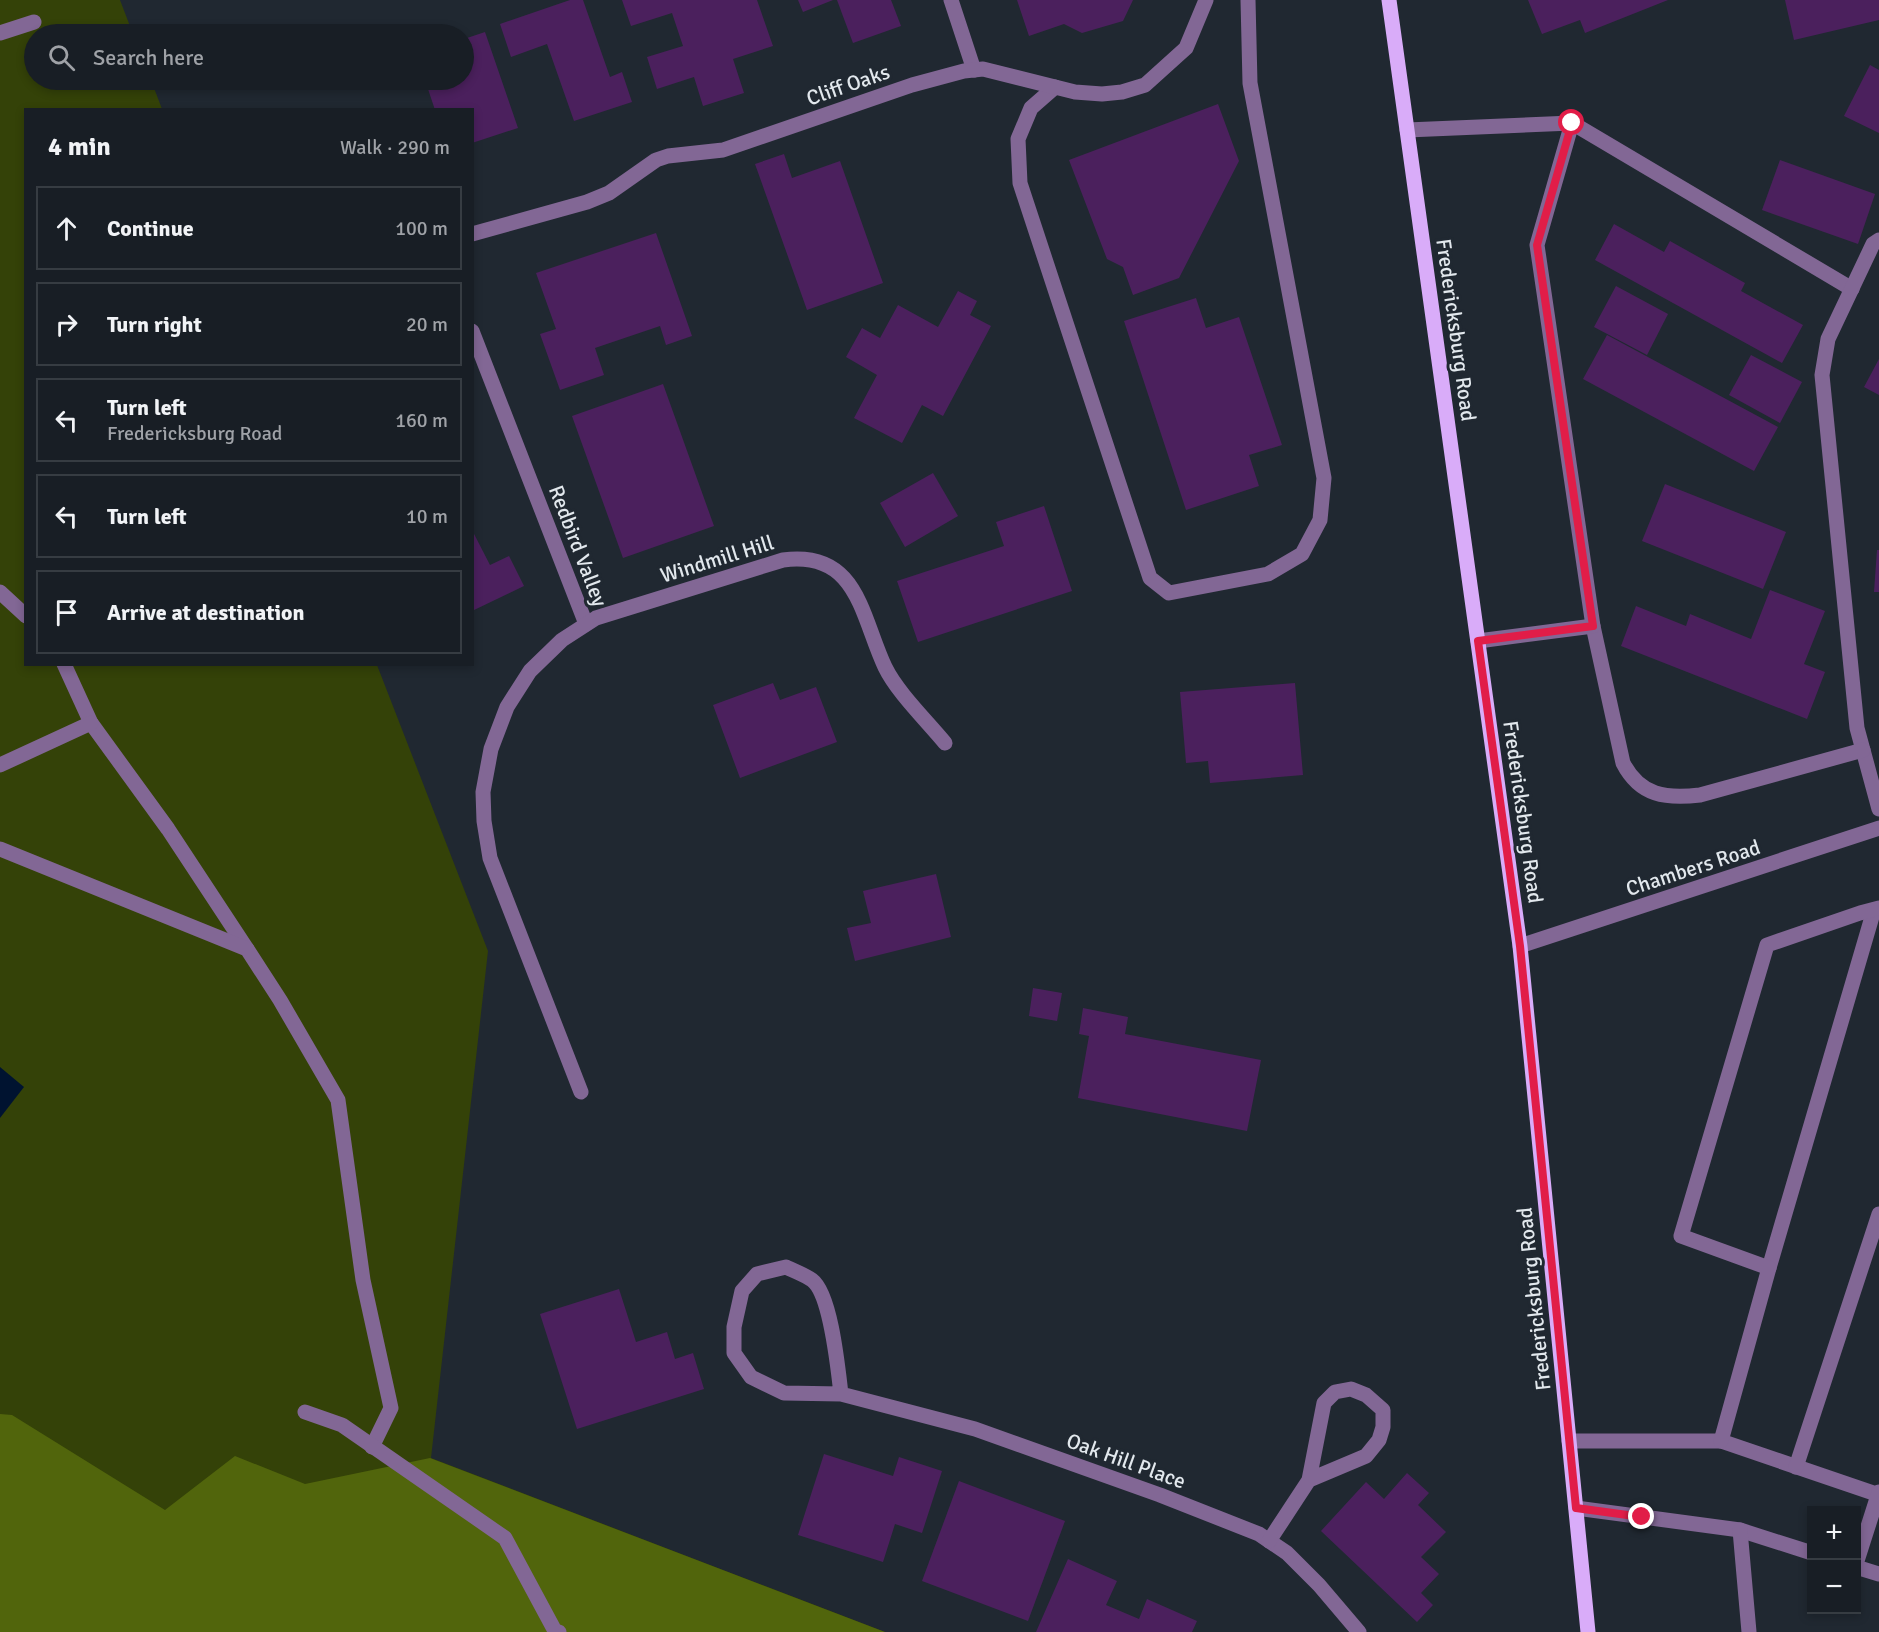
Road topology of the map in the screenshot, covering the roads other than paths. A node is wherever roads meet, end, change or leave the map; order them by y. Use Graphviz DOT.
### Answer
graph roads {
  1 [pos="951,0"];
  2 [pos="1206,0"];
  3 [pos="1248,0"];
  4 [pos="1389,0"];
  5 [pos="34,22"];
  6 [pos="28,24"];
  7 [pos="24,25"];
  8 [pos="0,33"];
  9 [pos="974,70"];
  10 [pos="1055,87"];
  11 [pos="1572,123"];
  12 [pos="1407,130"];
  13 [pos="474,233"];
  14 [pos="1879,240"];
  15 [pos="1852,289"];
  16 [pos="474,336"];
  17 [pos="0,592"];
  18 [pos="24,614"];
  19 [pos="586,624"];
  20 [pos="1593,626"];
  21 [pos="1478,641"];
  22 [pos="65,666"];
  23 [pos="91,723"];
  24 [pos="945,743"];
  25 [pos="1863,750"];
  26 [pos="0,765"];
  27 [pos="1879,809"];
  28 [pos="1879,828"];
  29 [pos="0,849"];
  30 [pos="1877,909"];
  31 [pos="1520,946"];
  32 [pos="247,950"];
  33 [pos="581,1092"];
  34 [pos="1879,1214"];
  35 [pos="1769,1268"];
  36 [pos="841,1394"];
  37 [pos="305,1412"];
  38 [pos="1569,1441"];
  39 [pos="1721,1441"];
  40 [pos="372,1447"];
  41 [pos="1796,1467"];
  42 [pos="1309,1480"];
  43 [pos="1879,1494"];
  44 [pos="1576,1508"];
  45 [pos="1740,1530"];
  46 [pos="1269,1541"];
  47 [pos="1807,1551"];
  48 [pos="1859,1560"];
  49 [pos="1861,1567"];
  50 [pos="1879,1574"];
  51 [pos="559,1632"];
  52 [pos="1359,1632"];
  53 [pos="1588,1632"];
  54 [pos="1749,1632"];
  1 -- 9 [label="street"];
  2 -- 10 [label="street, Cliff Oaks"];
  3 -- 10 [label="street"];
  4 -- 12 [label="main road, Fredericksburg Road"];
  5 -- 6 [label="street"];
  7 -- 8 [label="street"];
  9 -- 10 [label="street, Cliff Oaks"];
  9 -- 13 [label="street, Cliff Oaks"];
  11 -- 12 [label="street"];
  11 -- 15 [label="street"];
  11 -- 20 [label="street"];
  12 -- 21 [label="main road, Fredericksburg Road"];
  14 -- 15 [label="street"];
  15 -- 25 [label="street"];
  16 -- 19 [label="street, Redbird Valley"];
  17 -- 18 [label="street"];
  19 -- 24 [label="street, Windmill Hill"];
  19 -- 33 [label="street, Redbird Valley"];
  20 -- 21 [label="street"];
  20 -- 25 [label="street"];
  21 -- 31 [label="main road, Fredericksburg Road"];
  22 -- 23 [label="street"];
  23 -- 26 [label="street"];
  23 -- 32 [label="street"];
  25 -- 27 [label="street"];
  28 -- 31 [label="street, Chambers Road"];
  29 -- 32 [label="street"];
  30 -- 35 [label="street"];
  30 -- 35 [label="street"];
  31 -- 38 [label="main road, Fredericksburg Road"];
  32 -- 40 [label="street"];
  34 -- 41 [label="street"];
  35 -- 39 [label="street"];
  36 -- 36 [label="street, Oak Hill Place"];
  36 -- 46 [label="street, Oak Hill Place"];
  37 -- 40 [label="street"];
  38 -- 39 [label="street"];
  38 -- 44 [label="main road, Fredericksburg Road"];
  39 -- 41 [label="street"];
  40 -- 51 [label="street"];
  41 -- 43 [label="street"];
  42 -- 42 [label="street"];
  42 -- 46 [label="street"];
  43 -- 48 [label="street"];
  44 -- 45 [label="street"];
  44 -- 53 [label="main road, Fredericksburg Road"];
  45 -- 47 [label="street"];
  45 -- 54 [label="street"];
  46 -- 52 [label="street, Oak Hill Place"];
  49 -- 50 [label="street"];
}
